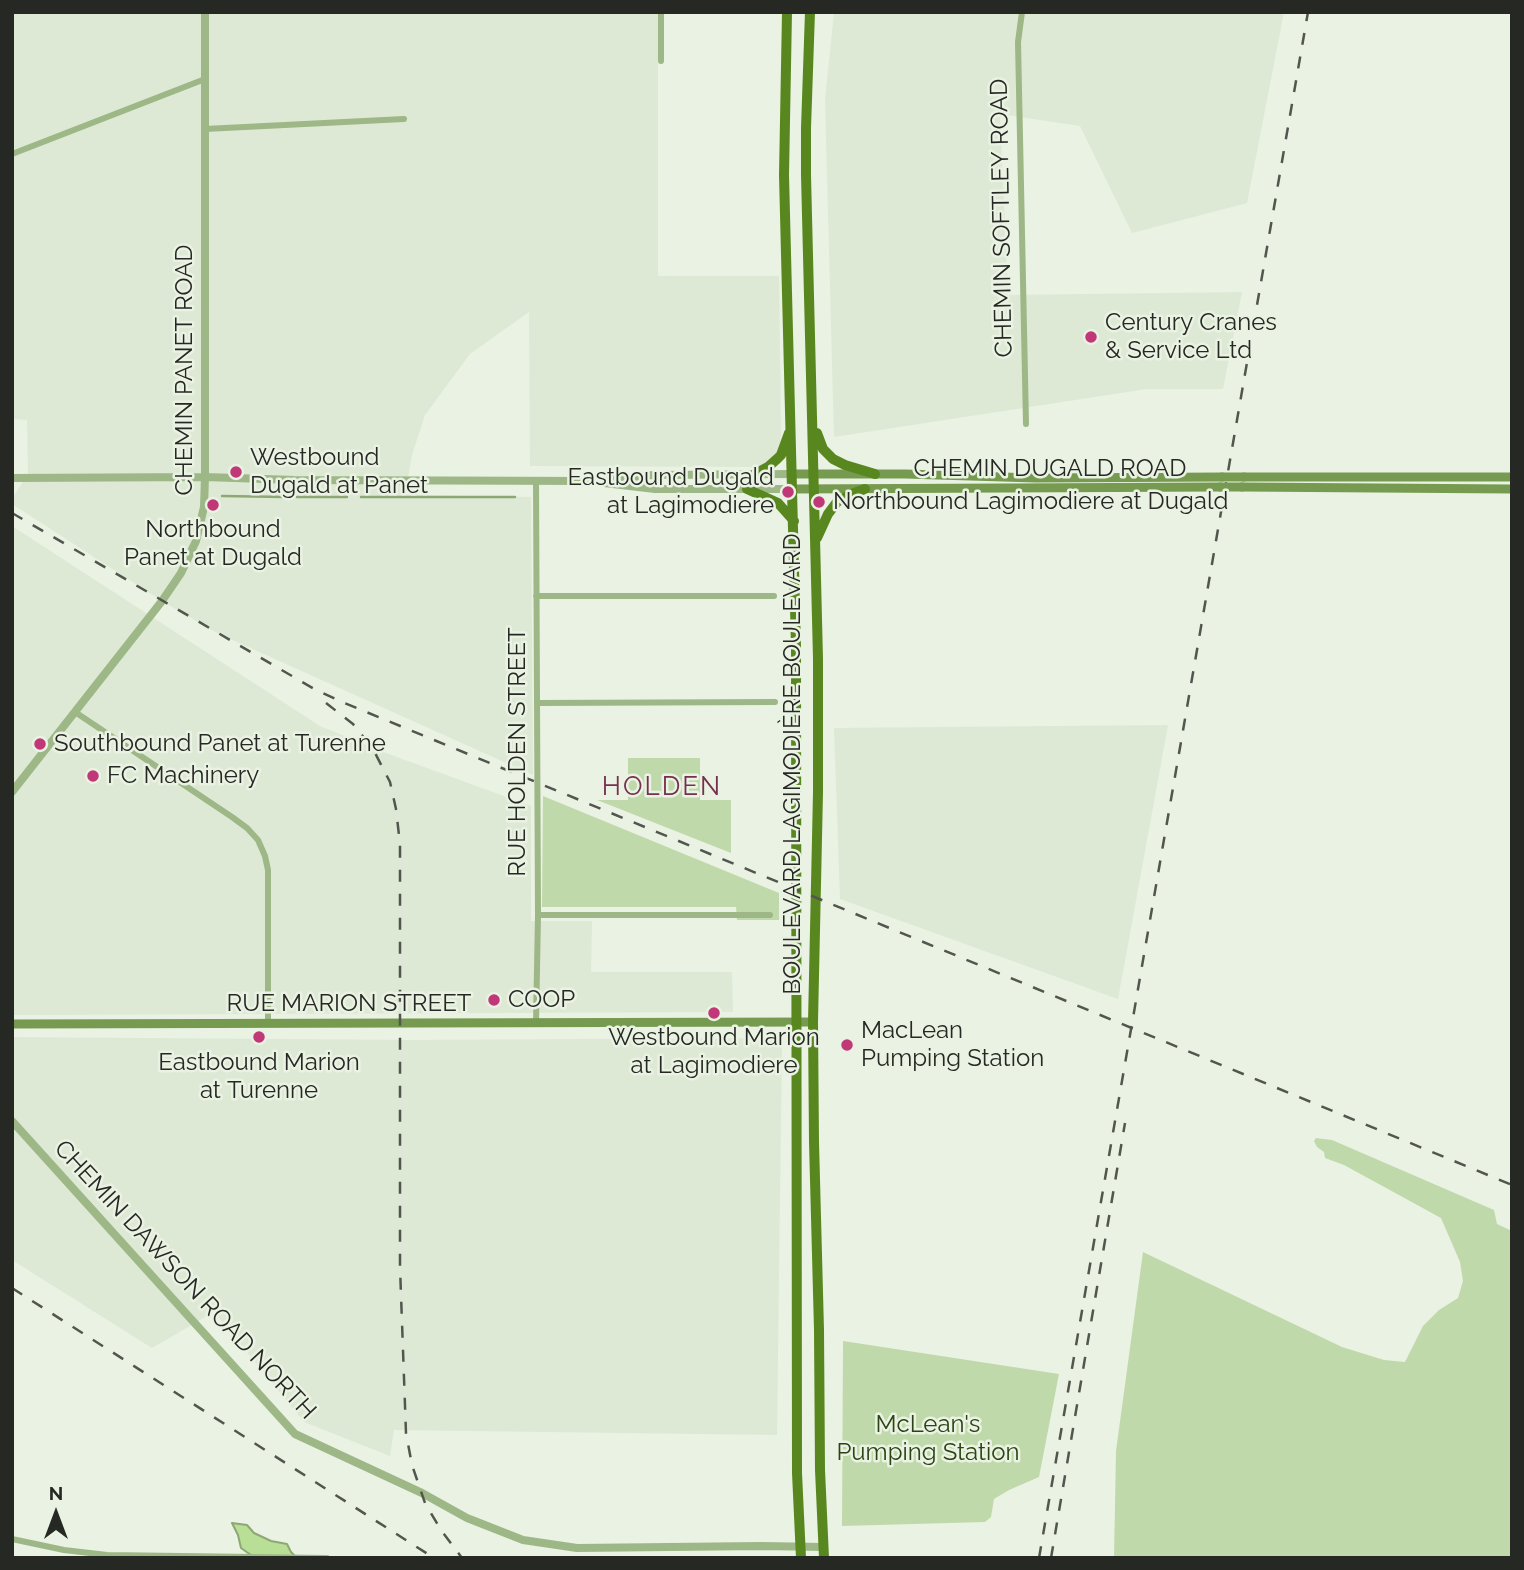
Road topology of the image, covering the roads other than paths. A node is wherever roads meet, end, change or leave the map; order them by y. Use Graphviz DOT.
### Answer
graph roads {
  1 [pos="205,12"];
  2 [pos="661,12"];
  3 [pos="787,12"];
  4 [pos="810,12"];
  5 [pos="1022,12"];
  6 [pos="662,61"];
  7 [pos="205,79"];
  8 [pos="404,119"];
  9 [pos="205,129"];
  10 [pos="12,154"];
  11 [pos="813,416"];
  12 [pos="1026,424"];
  13 [pos="791,428"];
  14 [pos="755,474"];
  15 [pos="793,474"];
  16 [pos="814,474"];
  17 [pos="875,474"];
  18 [pos="205,477"];
  19 [pos="1512,477"];
  20 [pos="12,478"];
  21 [pos="536,481"];
  22 [pos="589,481"];
  23 [pos="747,489"];
  24 [pos="793,489"];
  25 [pos="815,489"];
  26 [pos="865,489"];
  27 [pos="1512,489"];
  28 [pos="794,521"];
  29 [pos="816,541"];
  30 [pos="536,596"];
  31 [pos="774,596"];
  32 [pos="775,702"];
  33 [pos="537,703"];
  34 [pos="75,712"];
  35 [pos="12,792"];
  36 [pos="538,915"];
  37 [pos="770,915"];
  38 [pos="813,1021"];
  39 [pos="797,1022"];
  40 [pos="268,1023"];
  41 [pos="536,1023"];
  42 [pos="12,1024"];
  43 [pos="12,1121"];
  44 [pos="12,1539"];
  45 [pos="801,1552"];
  46 [pos="823,1553"];
  47 [pos="327,1558"];
  1 -- 7 [label="street, CHEMIN PANET ROAD"];
  2 -- 6 [label="street"];
  3 -- 13 [label="main road, BOULEVARD LAGIMODIÈRE BOULEVARD"];
  4 -- 11 [label="main road, BOULEVARD LAGIMODIÈRE BOULEVARD"];
  5 -- 12 [label="street, CHEMIN SOFTLEY ROAD"];
  7 -- 9 [label="street, CHEMIN PANET ROAD"];
  7 -- 10 [label="street"];
  8 -- 9 [label="street"];
  9 -- 18 [label="street, CHEMIN PANET ROAD"];
  11 -- 16 [label="main road, BOULEVARD LAGIMODIÈRE BOULEVARD"];
  11 -- 17 [label="main road"];
  13 -- 14 [label="main road"];
  13 -- 15 [label="main road, BOULEVARD LAGIMODIÈRE BOULEVARD"];
  14 -- 15 [label="street, CHEMIN DUGALD ROAD"];
  14 -- 22 [label="street, CHEMIN DUGALD ROAD"];
  15 -- 16 [label="main road, CHEMIN DUGALD ROAD"];
  15 -- 24 [label="main road, BOULEVARD LAGIMODIÈRE BOULEVARD"];
  16 -- 17 [label="main road, CHEMIN DUGALD ROAD"];
  16 -- 25 [label="main road, BOULEVARD LAGIMODIÈRE BOULEVARD"];
  17 -- 19 [label="main road, CHEMIN DUGALD ROAD, bridge"];
  18 -- 20 [label="street, CHEMIN DUGALD ROAD"];
  18 -- 21 [label="street, CHEMIN DUGALD ROAD"];
  18 -- 34 [label="street, CHEMIN PANET ROAD"];
  21 -- 22 [label="street, CHEMIN DUGALD ROAD"];
  21 -- 30 [label="street, RUE HOLDEN STREET"];
  22 -- 23 [label="street, CHEMIN DUGALD ROAD"];
  23 -- 24 [label="street, CHEMIN DUGALD ROAD"];
  23 -- 28 [label="main road"];
  24 -- 25 [label="main road, CHEMIN DUGALD ROAD"];
  24 -- 28 [label="main road, BOULEVARD LAGIMODIÈRE BOULEVARD"];
  25 -- 26 [label="main road, CHEMIN DUGALD ROAD"];
  25 -- 29 [label="main road, BOULEVARD LAGIMODIÈRE BOULEVARD"];
  26 -- 27 [label="main road, CHEMIN DUGALD ROAD, bridge"];
  26 -- 29 [label="main road"];
  28 -- 39 [label="main road, BOULEVARD LAGIMODIÈRE BOULEVARD"];
  29 -- 38 [label="main road, BOULEVARD LAGIMODIÈRE BOULEVARD"];
  30 -- 31 [label="street"];
  30 -- 33 [label="street, RUE HOLDEN STREET"];
  32 -- 33 [label="street"];
  33 -- 36 [label="street, RUE HOLDEN STREET"];
  34 -- 35 [label="street, CHEMIN PANET ROAD"];
  34 -- 40 [label="street"];
  36 -- 37 [label="street"];
  36 -- 41 [label="street, RUE HOLDEN STREET"];
  38 -- 39 [label="main road, RUE MARION STREET"];
  38 -- 46 [label="main road, BOULEVARD LAGIMODIÈRE BOULEVARD"];
  39 -- 41 [label="main road, RUE MARION STREET"];
  39 -- 45 [label="main road, BOULEVARD LAGIMODIÈRE BOULEVARD"];
  40 -- 41 [label="main road, RUE MARION STREET"];
  40 -- 42 [label="main road, RUE MARION STREET"];
  43 -- 45 [label="street, CHEMIN DAWSON ROAD NORTH"];
  44 -- 47 [label="street"];
  45 -- 46 [label="street, CHEMIN DAWSON ROAD NORTH"];
}
